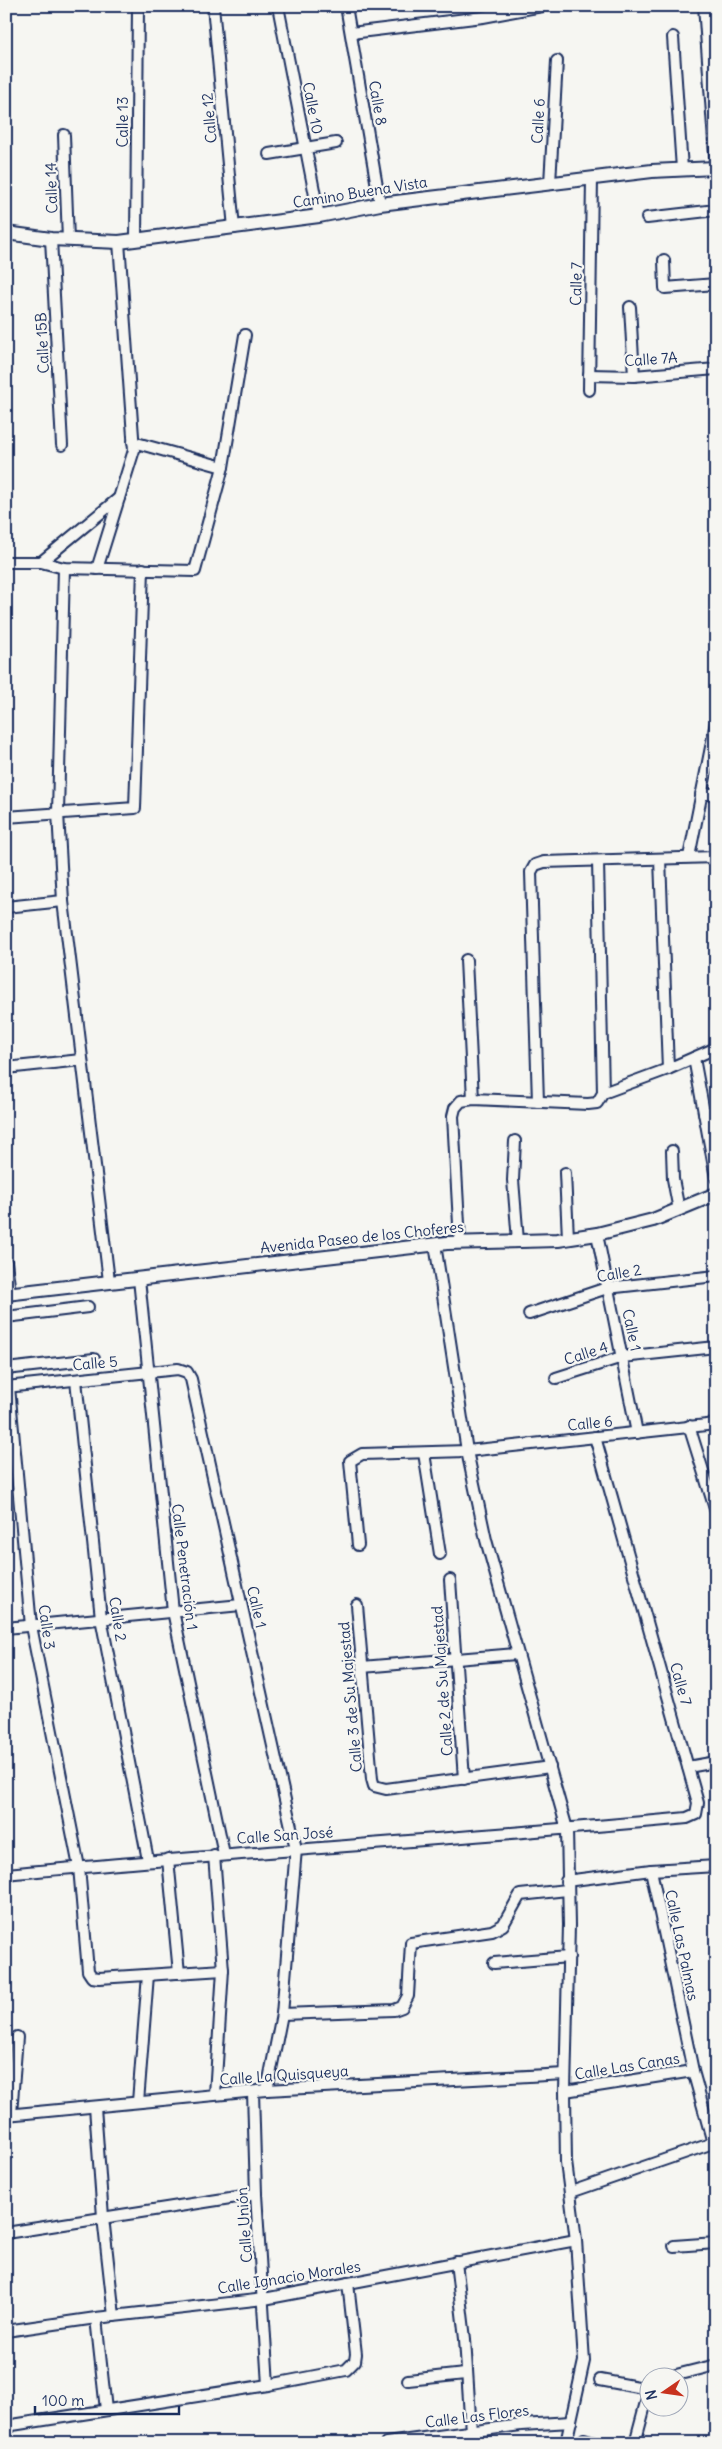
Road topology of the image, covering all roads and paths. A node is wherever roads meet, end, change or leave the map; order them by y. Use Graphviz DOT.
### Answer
graph roads {
  1 [pos="138,6"];
  2 [pos="213,6"];
  3 [pos="278,6"];
  4 [pos="346,6"];
  5 [pos="542,6"];
  6 [pos="704,6"];
  7 [pos="350,33"];
  8 [pos="673,37"];
  9 [pos="557,60"];
  10 [pos="64,135"];
  11 [pos="336,143"];
  12 [pos="306,148"];
  13 [pos="269,154"];
  14 [pos="682,169"];
  15 [pos="716,169"];
  16 [pos="592,178"];
  17 [pos="550,183"];
  18 [pos="380,204"];
  19 [pos="716,210"];
  20 [pos="319,216"];
  21 [pos="647,218"];
  22 [pos="234,228"];
  23 [pos="6,234"];
  24 [pos="51,239"];
  25 [pos="136,239"];
  26 [pos="68,240"];
  27 [pos="119,242"];
  28 [pos="664,260"];
  29 [pos="716,284"];
  30 [pos="630,307"];
  31 [pos="245,335"];
  32 [pos="716,369"];
  33 [pos="589,375"];
  34 [pos="634,376"];
  35 [pos="589,390"];
  36 [pos="133,442"];
  37 [pos="62,445"];
  38 [pos="223,467"];
  39 [pos="120,497"];
  40 [pos="6,562"];
  41 [pos="41,562"];
  42 [pos="64,568"];
  43 [pos="97,569"];
  44 [pos="143,569"];
  45 [pos="716,724"];
  46 [pos="701,794"];
  47 [pos="716,794"];
  48 [pos="58,813"];
  49 [pos="6,817"];
  50 [pos="689,857"];
  51 [pos="716,857"];
  52 [pos="660,859"];
  53 [pos="598,861"];
  54 [pos="63,901"];
  55 [pos="6,907"];
  56 [pos="466,960"];
  57 [pos="716,1048"];
  58 [pos="694,1058"];
  59 [pos="81,1060"];
  60 [pos="6,1068"];
  61 [pos="668,1069"];
  62 [pos="603,1093"];
  63 [pos="473,1099"];
  64 [pos="538,1102"];
  65 [pos="716,1110"];
  66 [pos="704,1114"];
  67 [pos="515,1141"];
  68 [pos="672,1152"];
  69 [pos="564,1173"];
  70 [pos="716,1178"];
  71 [pos="716,1194"];
  72 [pos="679,1210"];
  73 [pos="597,1234"];
  74 [pos="568,1238"];
  75 [pos="518,1241"];
  76 [pos="460,1242"];
  77 [pos="436,1244"];
  78 [pos="6,1262"];
  79 [pos="716,1276"];
  80 [pos="139,1279"];
  81 [pos="109,1282"];
  82 [pos="607,1288"];
  83 [pos="8,1294"];
  84 [pos="88,1307"];
  85 [pos="529,1314"];
  86 [pos="6,1317"];
  87 [pos="716,1348"];
  88 [pos="622,1356"];
  89 [pos="94,1359"];
  90 [pos="6,1369"];
  91 [pos="186,1372"];
  92 [pos="148,1373"];
  93 [pos="556,1378"];
  94 [pos="76,1380"];
  95 [pos="7,1387"];
  96 [pos="716,1424"];
  97 [pos="689,1426"];
  98 [pos="636,1433"];
  99 [pos="595,1437"];
  100 [pos="467,1451"];
  101 [pos="424,1453"];
  102 [pos="715,1510"];
  103 [pos="358,1545"];
  104 [pos="440,1554"];
  105 [pos="450,1580"];
  106 [pos="357,1604"];
  107 [pos="241,1605"];
  108 [pos="173,1611"];
  109 [pos="101,1618"];
  110 [pos="31,1626"];
  111 [pos="6,1628"];
  112 [pos="516,1654"];
  113 [pos="456,1659"];
  114 [pos="362,1667"];
  115 [pos="716,1762"];
  116 [pos="688,1767"];
  117 [pos="550,1768"];
  118 [pos="464,1779"];
  119 [pos="567,1829"];
  120 [pos="296,1849"];
  121 [pos="219,1855"];
  122 [pos="168,1859"];
  123 [pos="148,1860"];
  124 [pos="716,1866"];
  125 [pos="79,1867"];
  126 [pos="651,1870"];
  127 [pos="6,1874"];
  128 [pos="567,1885"];
  129 [pos="569,1957"];
  130 [pos="494,1963"];
  131 [pos="223,1970"];
  132 [pos="178,1973"];
  133 [pos="148,1975"];
  134 [pos="282,2014"];
  135 [pos="17,2037"];
  136 [pos="693,2071"];
  137 [pos="565,2074"];
  138 [pos="267,2090"];
  139 [pos="565,2091"];
  140 [pos="253,2092"];
  141 [pos="215,2094"];
  142 [pos="138,2102"];
  143 [pos="95,2107"];
  144 [pos="9,2115"];
  145 [pos="715,2142"];
  146 [pos="570,2192"];
  147 [pos="256,2194"];
  148 [pos="103,2217"];
  149 [pos="6,2233"];
  150 [pos="576,2240"];
  151 [pos="716,2243"];
  152 [pos="674,2246"];
  153 [pos="456,2262"];
  154 [pos="348,2283"];
  155 [pos="264,2299"];
  156 [pos="114,2316"];
  157 [pos="96,2318"];
  158 [pos="6,2331"];
  159 [pos="716,2365"];
  160 [pos="690,2372"];
  161 [pos="466,2374"];
  162 [pos="408,2380"];
  163 [pos="600,2380"];
  164 [pos="268,2385"];
  165 [pos="640,2387"];
  166 [pos="106,2410"];
  167 [pos="642,2416"];
  168 [pos="571,2422"];
  169 [pos="6,2426"];
  170 [pos="471,2432"];
  171 [pos="584,2439"];
  172 [pos="386,2443"];
  173 [pos="566,2443"];
  174 [pos="599,2443"];
  175 [pos="635,2443"];
  1 -- 25 [label="street, Calle 13"];
  2 -- 22 [label="street, Calle 12"];
  3 -- 12 [label="street, Calle 10"];
  4 -- 7 [label="street, Calle 8"];
  5 -- 7 [label="street"];
  6 -- 15 [label="street"];
  7 -- 18 [label="street, Calle 8"];
  8 -- 14 [label="street"];
  9 -- 17 [label="street, Calle 6"];
  10 -- 26 [label="street, Calle 14"];
  11 -- 12 [label="street"];
  12 -- 13 [label="street"];
  12 -- 20 [label="street, Calle 10"];
  14 -- 15 [label="street, Camino Buena Vista"];
  14 -- 16 [label="street, Camino Buena Vista"];
  16 -- 17 [label="street, Camino Buena Vista"];
  16 -- 33 [label="street, Calle 7"];
  17 -- 18 [label="street, Camino Buena Vista"];
  18 -- 20 [label="street, Camino Buena Vista"];
  19 -- 21 [label="street"];
  20 -- 22 [label="street, Camino Buena Vista"];
  22 -- 25 [label="street, Camino Buena Vista"];
  23 -- 24 [label="street, Camino Buena Vista"];
  24 -- 26 [label="street, Camino Buena Vista"];
  24 -- 37 [label="street, Calle 15B"];
  25 -- 27 [label="street, Camino Buena Vista"];
  26 -- 27 [label="street, Camino Buena Vista"];
  27 -- 36 [label="street"];
  28 -- 29 [label="street"];
  30 -- 34 [label="street"];
  31 -- 38 [label="street"];
  32 -- 34 [label="street, Calle 7A"];
  33 -- 34 [label="street, Calle 7A"];
  33 -- 35 [label="street, Calle 7"];
  36 -- 38 [label="street"];
  36 -- 39 [label="street"];
  38 -- 44 [label="street"];
  39 -- 41 [label="street"];
  39 -- 43 [label="street"];
  40 -- 41 [label="street"];
  41 -- 42 [label="street"];
  42 -- 43 [label="street"];
  42 -- 48 [label="street"];
  43 -- 44 [label="street"];
  44 -- 48 [label="street"];
  45 -- 46 [label="street"];
  46 -- 47 [label="street"];
  46 -- 50 [label="street"];
  48 -- 49 [label="street"];
  48 -- 54 [label="street"];
  50 -- 51 [label="street"];
  50 -- 52 [label="street"];
  52 -- 53 [label="street"];
  52 -- 61 [label="street"];
  53 -- 62 [label="street"];
  53 -- 64 [label="street"];
  54 -- 55 [label="street"];
  54 -- 59 [label="street"];
  56 -- 63 [label="street"];
  57 -- 58 [label="street"];
  58 -- 61 [label="street"];
  58 -- 66 [label="street"];
  59 -- 60 [label="street"];
  59 -- 81 [label="street"];
  61 -- 62 [label="street"];
  62 -- 64 [label="street"];
  63 -- 64 [label="street"];
  63 -- 76 [label="street"];
  65 -- 66 [label="street"];
  66 -- 70 [label="street"];
  67 -- 75 [label="street"];
  68 -- 72 [label="street"];
  69 -- 74 [label="street"];
  71 -- 72 [label="street, Avenida Paseo de los Choferes"];
  72 -- 73 [label="street, Avenida Paseo de los Choferes"];
  73 -- 74 [label="street, Avenida Paseo de los Choferes"];
  73 -- 82 [label="street, Calle 1"];
  74 -- 75 [label="street, Avenida Paseo de los Choferes"];
  75 -- 76 [label="street, Avenida Paseo de los Choferes"];
  76 -- 77 [label="street, Avenida Paseo de los Choferes"];
  77 -- 80 [label="street, Avenida Paseo de los Choferes"];
  77 -- 100 [label="street"];
  78 -- 83 [label="street"];
  79 -- 82 [label="street, Calle 2"];
  80 -- 81 [label="street, Avenida Paseo de los Choferes"];
  80 -- 92 [label="street, Calle Penetración 1"];
  81 -- 83 [label="street, Avenida Paseo de los Choferes"];
  82 -- 85 [label="street, Calle 2"];
  82 -- 88 [label="street, Calle 1"];
  84 -- 86 [label="street"];
  87 -- 88 [label="street, Calle 4"];
  88 -- 93 [label="street, Calle 4"];
  88 -- 98 [label="street, Calle 1"];
  89 -- 90 [label="street"];
  91 -- 92 [label="street, Calle 5"];
  91 -- 107 [label="street, Calle 1"];
  92 -- 94 [label="street, Calle 5"];
  92 -- 108 [label="street, Calle Penetración 1"];
  94 -- 95 [label="street, Calle 5"];
  94 -- 109 [label="street, Calle 2"];
  95 -- 110 [label="street, Calle 3"];
  96 -- 97 [label="street, Calle 6"];
  97 -- 98 [label="street, Calle 6"];
  97 -- 102 [label="street"];
  98 -- 99 [label="street, Calle 6"];
  99 -- 100 [label="street, Calle 6"];
  99 -- 116 [label="street, Calle 7"];
  100 -- 101 [label="street, Calle 6"];
  100 -- 112 [label="street"];
  101 -- 103 [label="street, Calle 6"];
  101 -- 104 [label="street"];
  105 -- 113 [label="street, Calle 2 de Su Majestad"];
  106 -- 114 [label="street, Calle 3 de Su Majestad"];
  107 -- 108 [label="street"];
  107 -- 120 [label="street, Calle 1"];
  108 -- 109 [label="street"];
  108 -- 121 [label="street, Calle Penetración 1"];
  109 -- 110 [label="street"];
  109 -- 123 [label="street, Calle 2"];
  110 -- 111 [label="street"];
  110 -- 125 [label="street, Calle 3"];
  112 -- 113 [label="street"];
  112 -- 117 [label="street"];
  113 -- 114 [label="street"];
  113 -- 118 [label="street, Calle 2 de Su Majestad"];
  114 -- 118 [label="street, Calle 3 de Su Majestad"];
  115 -- 116 [label="street"];
  116 -- 119 [label="street, Calle 7"];
  117 -- 118 [label="street"];
  117 -- 119 [label="street"];
  119 -- 120 [label="street, Calle San José"];
  119 -- 128 [label="street"];
  120 -- 121 [label="street, Calle San José"];
  120 -- 134 [label="street"];
  121 -- 122 [label="street, Calle San José"];
  121 -- 131 [label="street, Calle Penetración 1"];
  122 -- 123 [label="street, Calle San José"];
  122 -- 132 [label="street"];
  123 -- 125 [label="street, Calle San José"];
  124 -- 126 [label="street"];
  125 -- 127 [label="street, Calle San José"];
  125 -- 133 [label="street, Calle 3"];
  126 -- 128 [label="street"];
  126 -- 136 [label="street, Calle Las Palmas"];
  128 -- 129 [label="street"];
  128 -- 134 [label="street"];
  129 -- 130 [label="street"];
  129 -- 137 [label="street"];
  131 -- 132 [label="street"];
  131 -- 141 [label="street, Calle Penetración 1"];
  132 -- 133 [label="street"];
  133 -- 142 [label="street"];
  134 -- 138 [label="street"];
  135 -- 144 [label="street"];
  136 -- 139 [label="street, Calle Las Canas"];
  136 -- 145 [label="street, Calle Las Palmas"];
  137 -- 138 [label="street, Calle La Quisqueya"];
  137 -- 139 [label="street"];
  138 -- 140 [label="street, Calle La Quisqueya"];
  139 -- 146 [label="street"];
  140 -- 141 [label="street, Calle La Quisqueya"];
  140 -- 147 [label="street, Calle Unión"];
  141 -- 142 [label="street, Calle La Quisqueya"];
  142 -- 143 [label="street, Calle La Quisqueya"];
  143 -- 144 [label="street, Calle La Quisqueya"];
  143 -- 148 [label="street"];
  145 -- 146 [label="street"];
  146 -- 150 [label="street"];
  147 -- 148 [label="street"];
  147 -- 155 [label="street, Calle Unión"];
  148 -- 149 [label="street"];
  148 -- 156 [label="street"];
  150 -- 153 [label="street, Calle Ignacio Morales"];
  150 -- 168 [label="street"];
  151 -- 152 [label="street"];
  153 -- 154 [label="street, Calle Ignacio Morales"];
  153 -- 161 [label="street"];
  154 -- 155 [label="street, Calle Ignacio Morales"];
  154 -- 164 [label="street"];
  155 -- 156 [label="street, Calle Ignacio Morales"];
  155 -- 164 [label="street, Calle Unión"];
  156 -- 157 [label="street, Calle Ignacio Morales"];
  157 -- 158 [label="street, Calle Ignacio Morales"];
  157 -- 166 [label="street"];
  159 -- 160 [label="street"];
  161 -- 162 [label="street"];
  161 -- 170 [label="street"];
  163 -- 165 [label="street"];
  164 -- 166 [label="street"];
  166 -- 169 [label="street"];
  167 -- 175 [label="street"];
  168 -- 170 [label="street, Calle Las Flores"];
  168 -- 173 [label="street"];
  170 -- 172 [label="street, Calle Las Flores"];
  171 -- 174 [label="street"];
}
